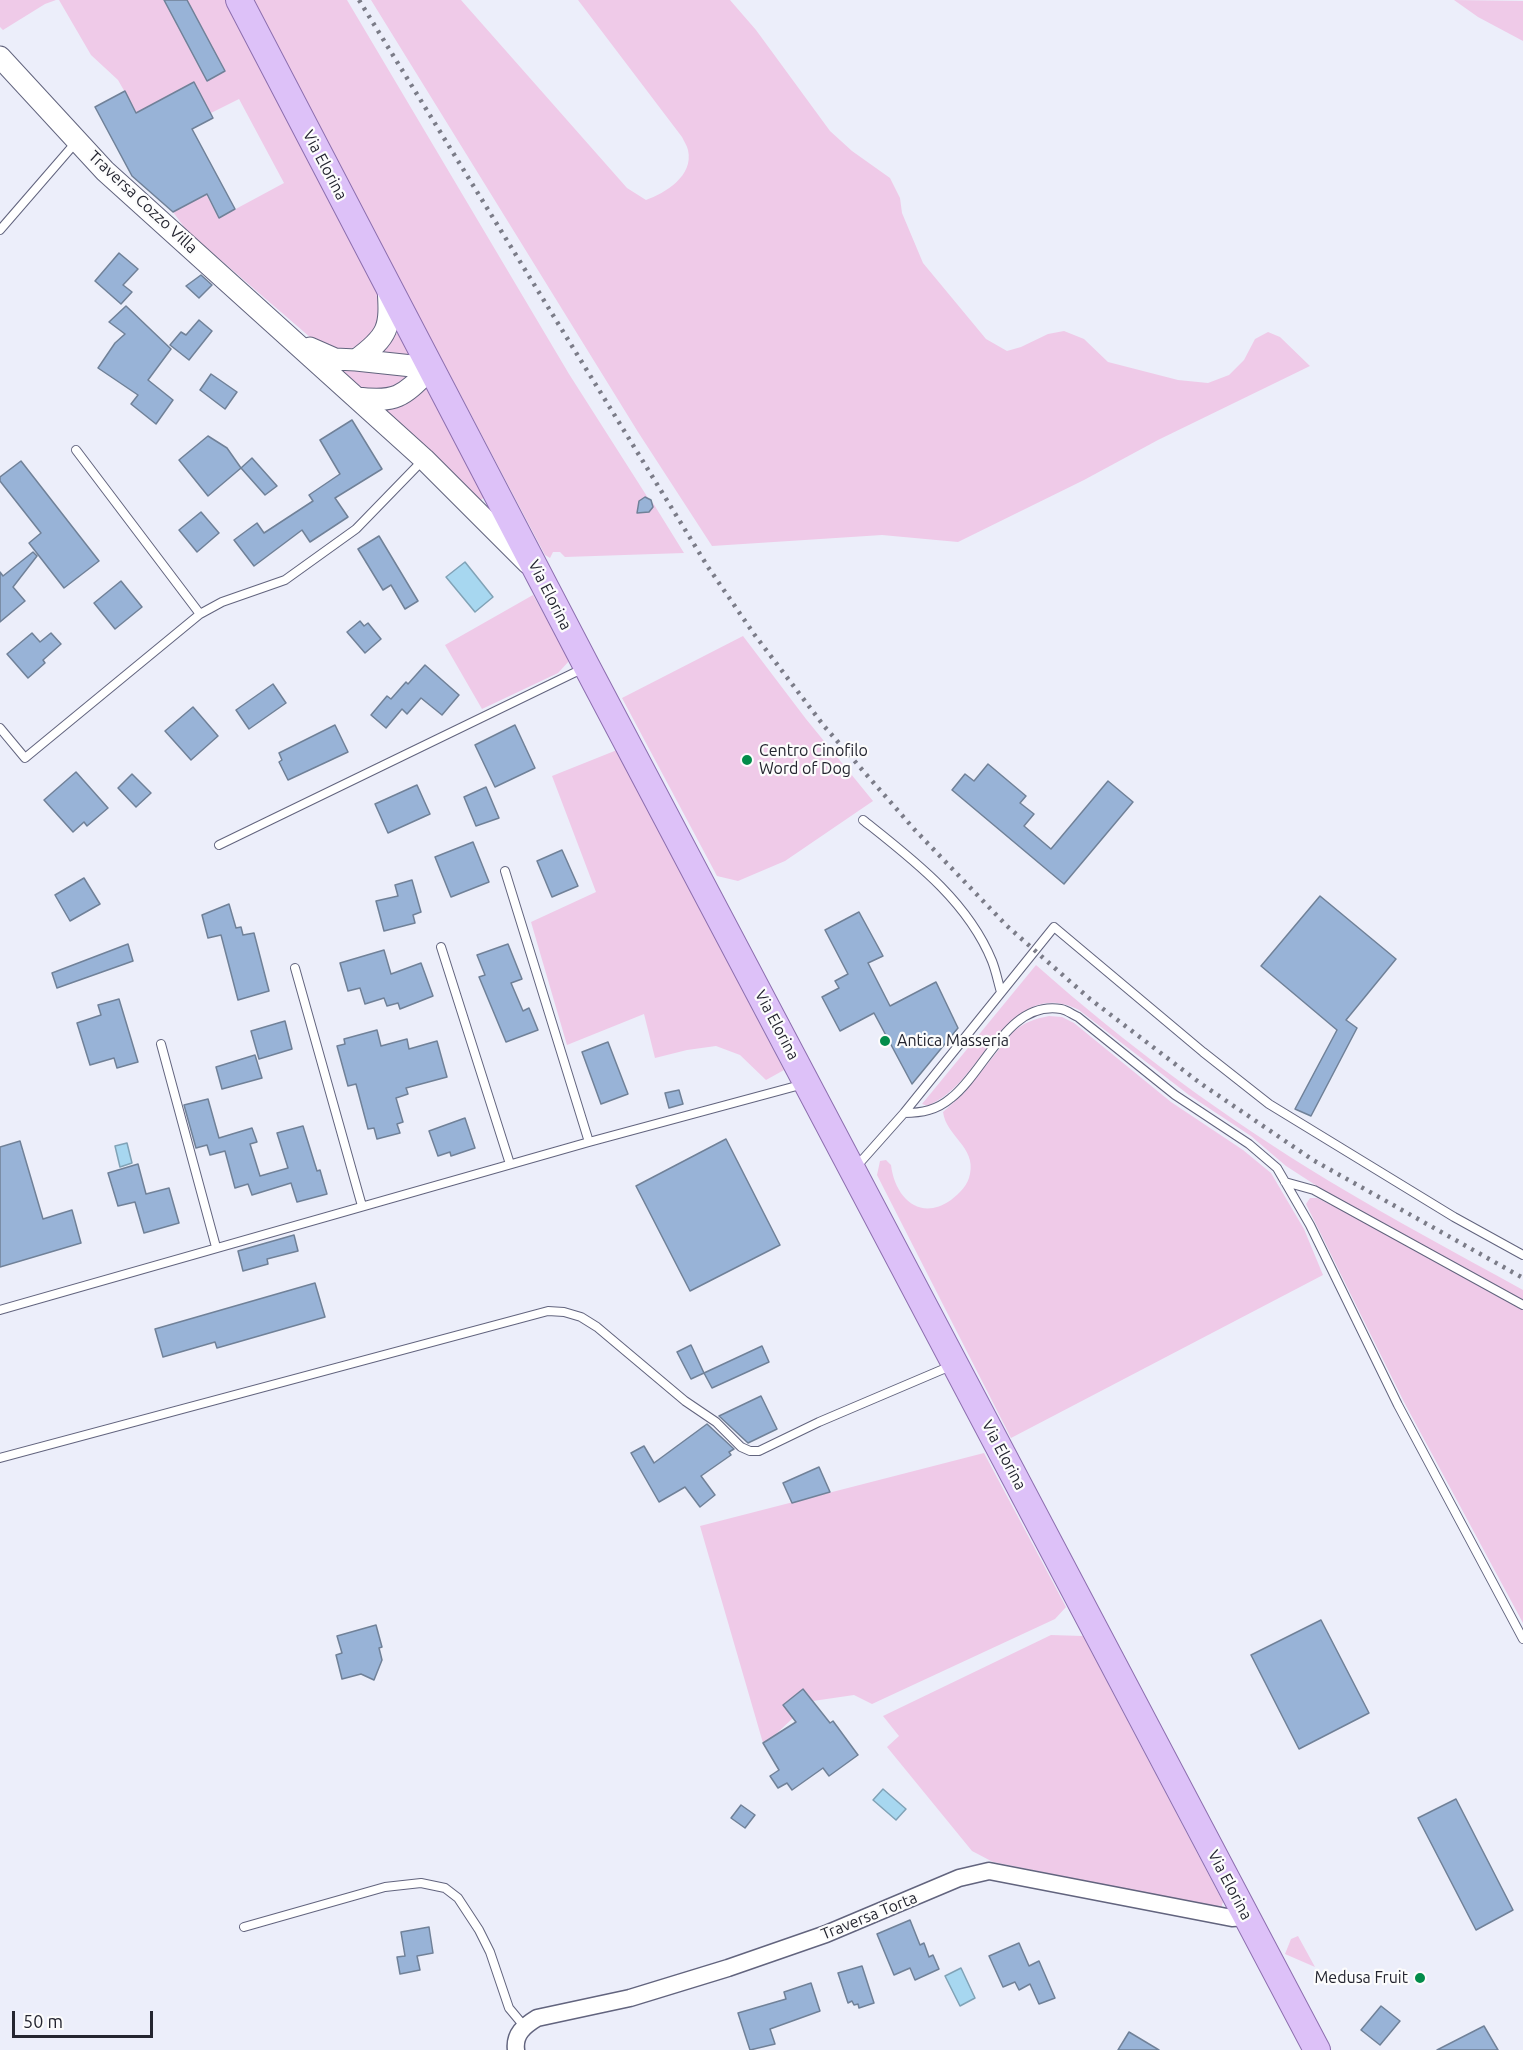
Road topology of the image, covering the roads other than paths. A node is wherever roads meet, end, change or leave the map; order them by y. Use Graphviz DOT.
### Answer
graph roads {
  1 [pos="239,0"];
  2 [pos="0,57"];
  3 [pos="78,141"];
  4 [pos="0,230"];
  5 [pos="387,284"];
  6 [pos="294,339"];
  7 [pos="356,360"];
  8 [pos="431,368"];
  9 [pos="357,398"];
  10 [pos="76,450"];
  11 [pos="424,459"];
  12 [pos="540,575"];
  13 [pos="200,614"];
  14 [pos="587,667"];
  15 [pos="0,728"];
  16 [pos="863,820"];
  17 [pos="219,845"];
  18 [pos="505,871"];
  19 [pos="441,946"];
  20 [pos="295,968"];
  21 [pos="1001,992"];
  22 [pos="161,1044"];
  23 [pos="807,1083"];
  24 [pos="904,1113"];
  25 [pos="589,1142"];
  26 [pos="510,1164"];
  27 [pos="853,1170"];
  28 [pos="1285,1182"];
  29 [pos="362,1206"];
  30 [pos="216,1247"];
  31 [pos="1523,1255"];
  32 [pos="1523,1305"];
  33 [pos="0,1310"];
  34 [pos="956,1364"];
  35 [pos="0,1458"];
  36 [pos="1523,1639"];
  37 [pos="1246,1917"];
  38 [pos="244,1927"];
  39 [pos="524,2026"];
  40 [pos="516,2050"];
  41 [pos="1317,2050"];
  1 -- 5 [label="main road, Via Elorina"];
  2 -- 3 [label="street, Traversa Cozzo Villa"];
  3 -- 4 [label="lane"];
  3 -- 6 [label="street, Traversa Cozzo Villa"];
  5 -- 7 [label="street"];
  5 -- 8 [label="main road, Via Elorina"];
  6 -- 7 [label="street"];
  6 -- 9 [label="street, Traversa Cozzo Villa"];
  7 -- 8 [label="street"];
  8 -- 9 [label="street"];
  8 -- 12 [label="main road, Via Elorina"];
  9 -- 11 [label="street, Traversa Cozzo Villa"];
  10 -- 13 [label="lane"];
  11 -- 12 [label="street, Traversa Cozzo Villa"];
  11 -- 13 [label="lane"];
  12 -- 14 [label="main road, Via Elorina"];
  13 -- 15 [label="lane"];
  14 -- 17 [label="lane"];
  14 -- 23 [label="main road, Via Elorina"];
  16 -- 21 [label="lane"];
  18 -- 25 [label="lane"];
  19 -- 26 [label="lane"];
  20 -- 29 [label="lane"];
  21 -- 24 [label="lane"];
  21 -- 31 [label="lane"];
  22 -- 30 [label="lane"];
  23 -- 25 [label="lane"];
  23 -- 27 [label="main road, Via Elorina"];
  24 -- 27 [label="lane"];
  24 -- 28 [label="lane"];
  25 -- 26 [label="lane"];
  26 -- 29 [label="lane"];
  27 -- 34 [label="main road, Via Elorina"];
  28 -- 32 [label="lane"];
  28 -- 36 [label="lane"];
  29 -- 30 [label="lane"];
  30 -- 33 [label="lane"];
  34 -- 35 [label="lane"];
  34 -- 37 [label="main road, Via Elorina"];
  37 -- 39 [label="street, Traversa Torta"];
  37 -- 41 [label="main road, Via Elorina"];
  38 -- 39 [label="lane"];
  39 -- 40 [label="street"];
}
